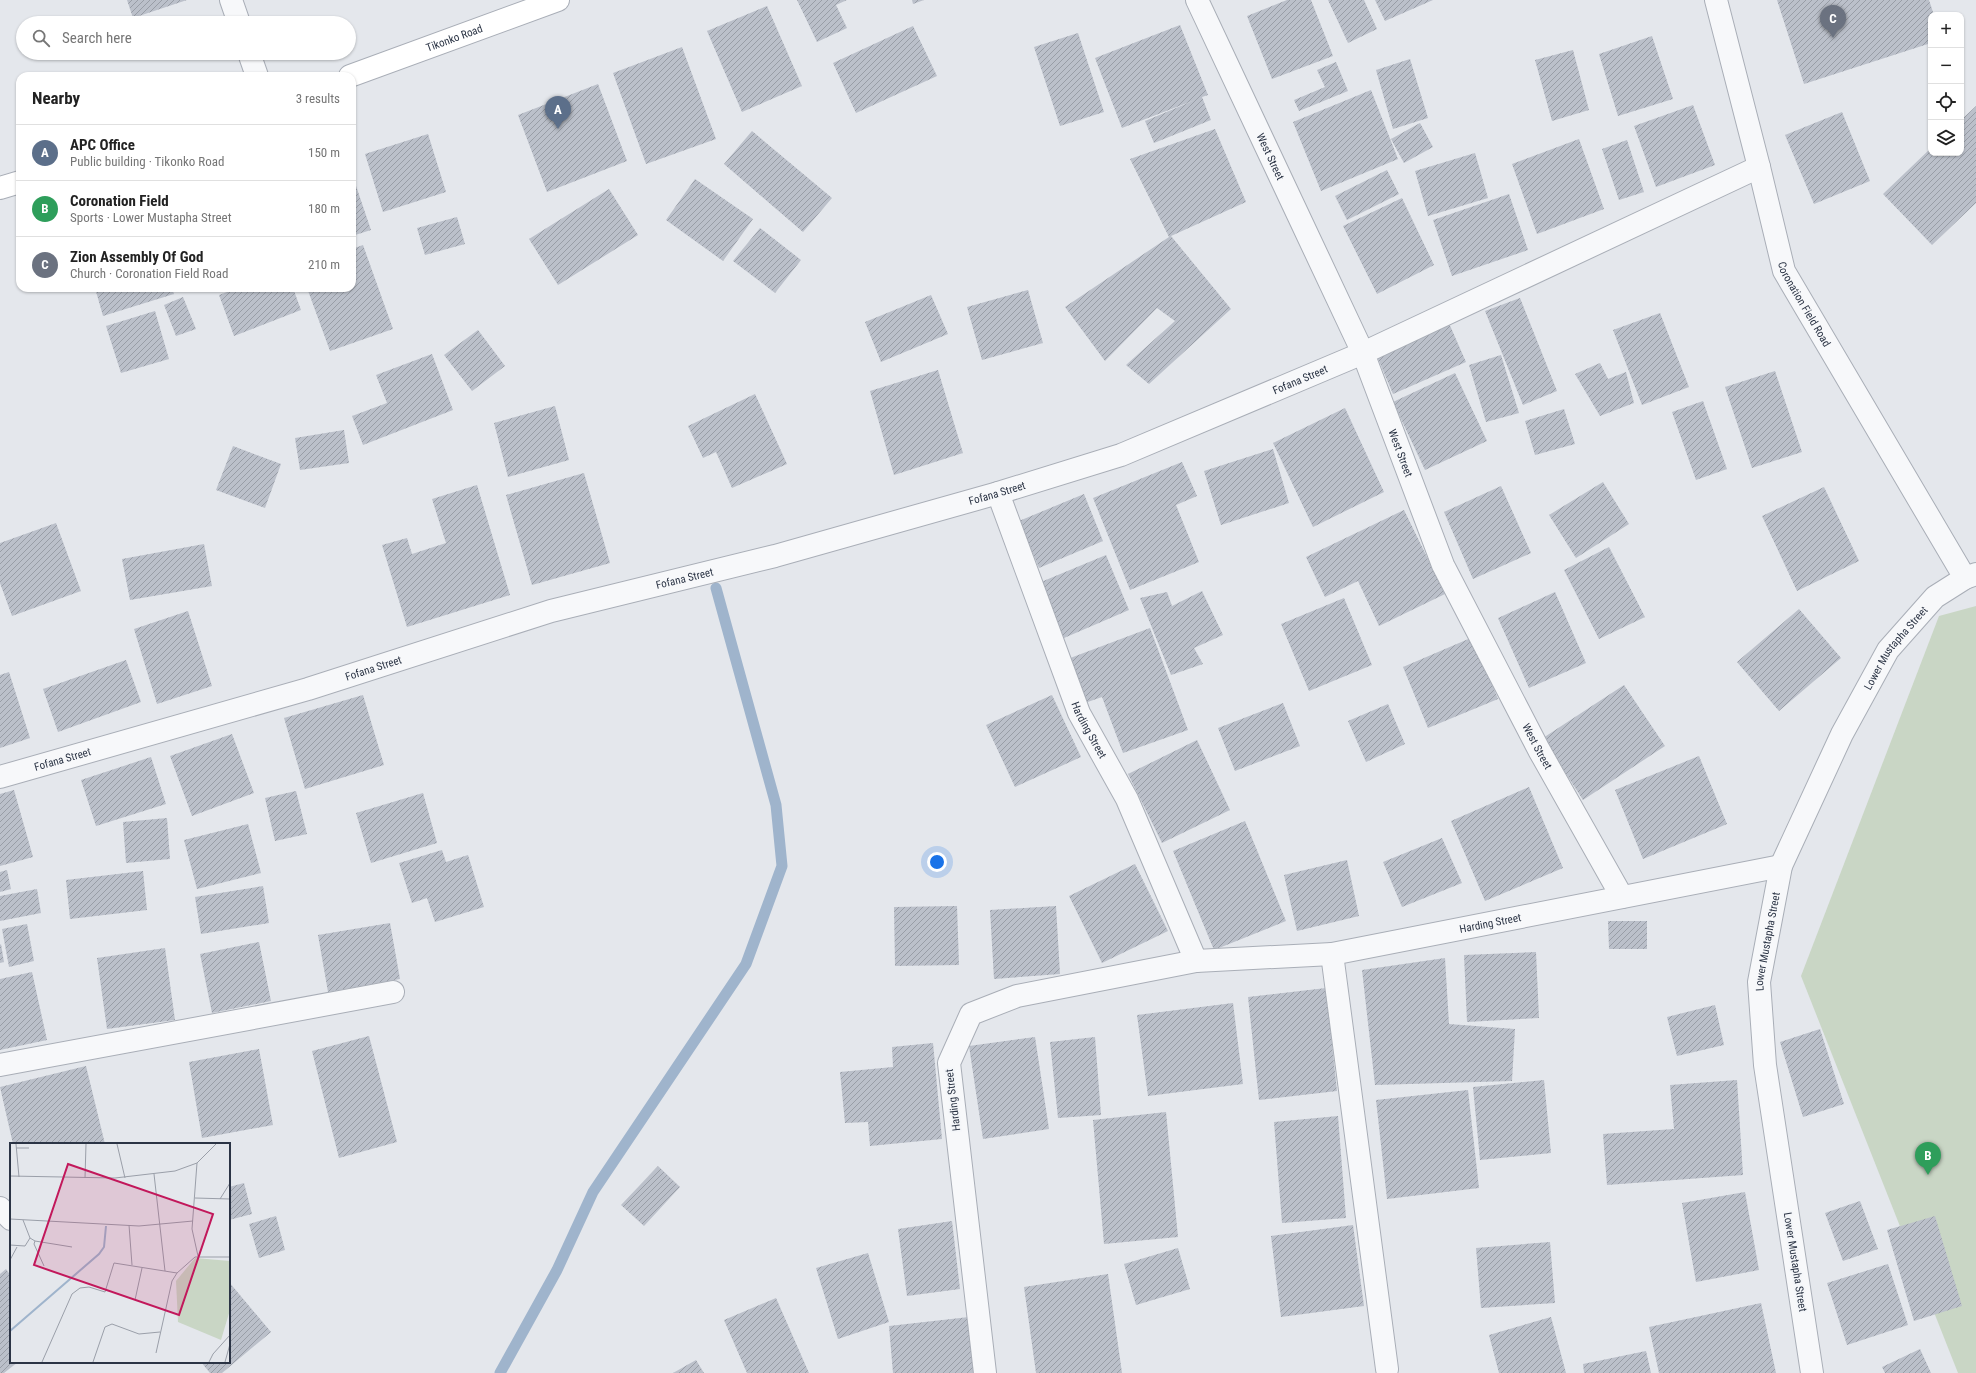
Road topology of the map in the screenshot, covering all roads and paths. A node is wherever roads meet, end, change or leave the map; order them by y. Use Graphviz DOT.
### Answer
graph roads {
  1 [pos="231,0"];
  2 [pos="558,0"];
  3 [pos="1197,0"];
  4 [pos="1716,0"];
  5 [pos="237,16"];
  6 [pos="251,60"];
  7 [pos="256,72"];
  8 [pos="356,74"];
  9 [pos="1760,167"];
  10 [pos="16,183"];
  11 [pos="0,188"];
  12 [pos="1361,354"];
  13 [pos="998,493"];
  14 [pos="1970,576"];
  15 [pos="0,777"];
  16 [pos="1781,866"];
  17 [pos="1622,897"];
  18 [pos="1332,954"];
  19 [pos="1196,961"];
  20 [pos="393,992"];
  21 [pos="0,1065"];
  22 [pos="0,1208"];
  23 [pos="10,1218"];
  24 [pos="1387,1369"];
  25 [pos="985,1373"];
  26 [pos="1812,1373"];
  1 -- 5 [label="street"];
  2 -- 8 [label="street, Tikonko Road"];
  3 -- 12 [label="street, West Street"];
  4 -- 9 [label="street, Coronation Field Road"];
  6 -- 7 [label="street"];
  9 -- 12 [label="street, Fofana Street"];
  9 -- 14 [label="street, Coronation Field Road"];
  10 -- 11 [label="street"];
  12 -- 13 [label="street, Fofana Street"];
  12 -- 17 [label="street, West Street"];
  13 -- 15 [label="street, Fofana Street"];
  13 -- 19 [label="street, Harding Street"];
  14 -- 16 [label="street, Lower Mustapha Street"];
  16 -- 17 [label="street, Harding Street"];
  16 -- 26 [label="street, Lower Mustapha Street"];
  17 -- 18 [label="street, Harding Street"];
  18 -- 19 [label="street, Harding Street"];
  18 -- 24 [label="street"];
  19 -- 25 [label="street, Harding Street"];
  20 -- 21 [label="street"];
  22 -- 23 [label="street"];
}
